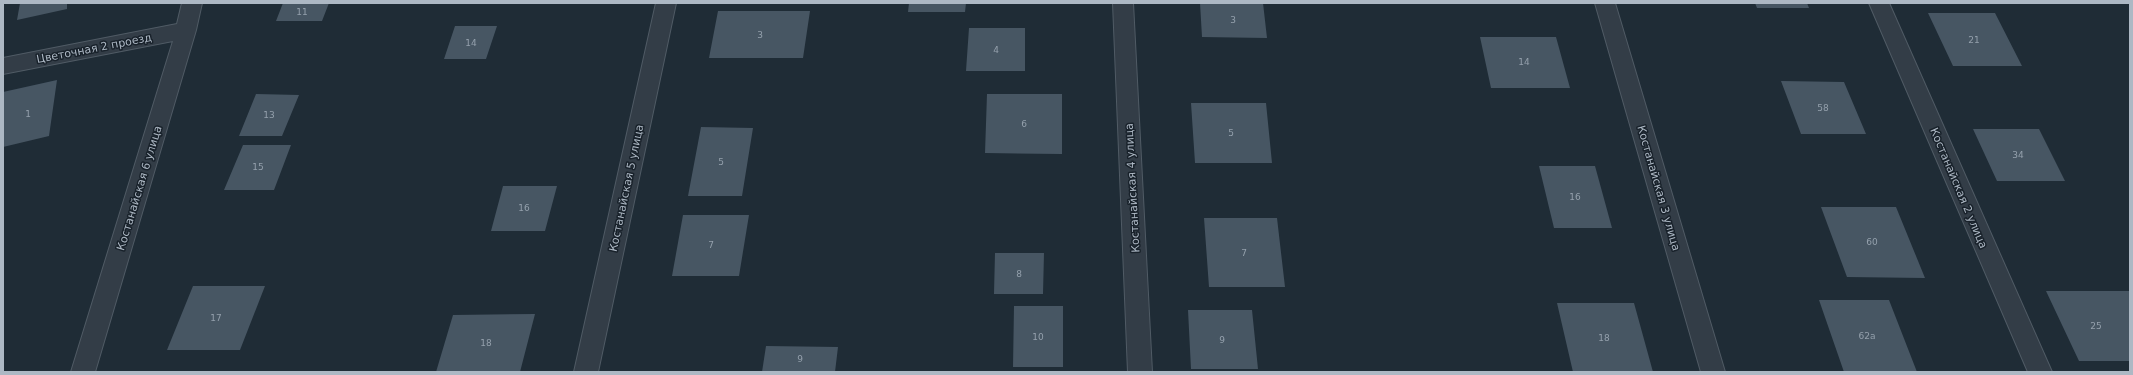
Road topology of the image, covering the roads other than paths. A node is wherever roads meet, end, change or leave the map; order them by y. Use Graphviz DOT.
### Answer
graph roads {
  1 [pos="192,3"];
  2 [pos="666,3"];
  3 [pos="1123,3"];
  4 [pos="1605,3"];
  5 [pos="1879,3"];
  6 [pos="186,30"];
  7 [pos="3,66"];
  8 [pos="83,372"];
  9 [pos="586,372"];
  10 [pos="1140,372"];
  11 [pos="1713,372"];
  12 [pos="2040,372"];
  1 -- 6 [label="street, Костанайская 6 улица"];
  2 -- 9 [label="street, Костанайская 5 улица"];
  3 -- 10 [label="street, Костанайская 4 улица"];
  4 -- 11 [label="street, Костанайская 3 улица"];
  5 -- 12 [label="street, Костанайская 2 улица"];
  6 -- 7 [label="street, Цветочная 2 проезд"];
  6 -- 8 [label="street, Костанайская 6 улица"];
}
